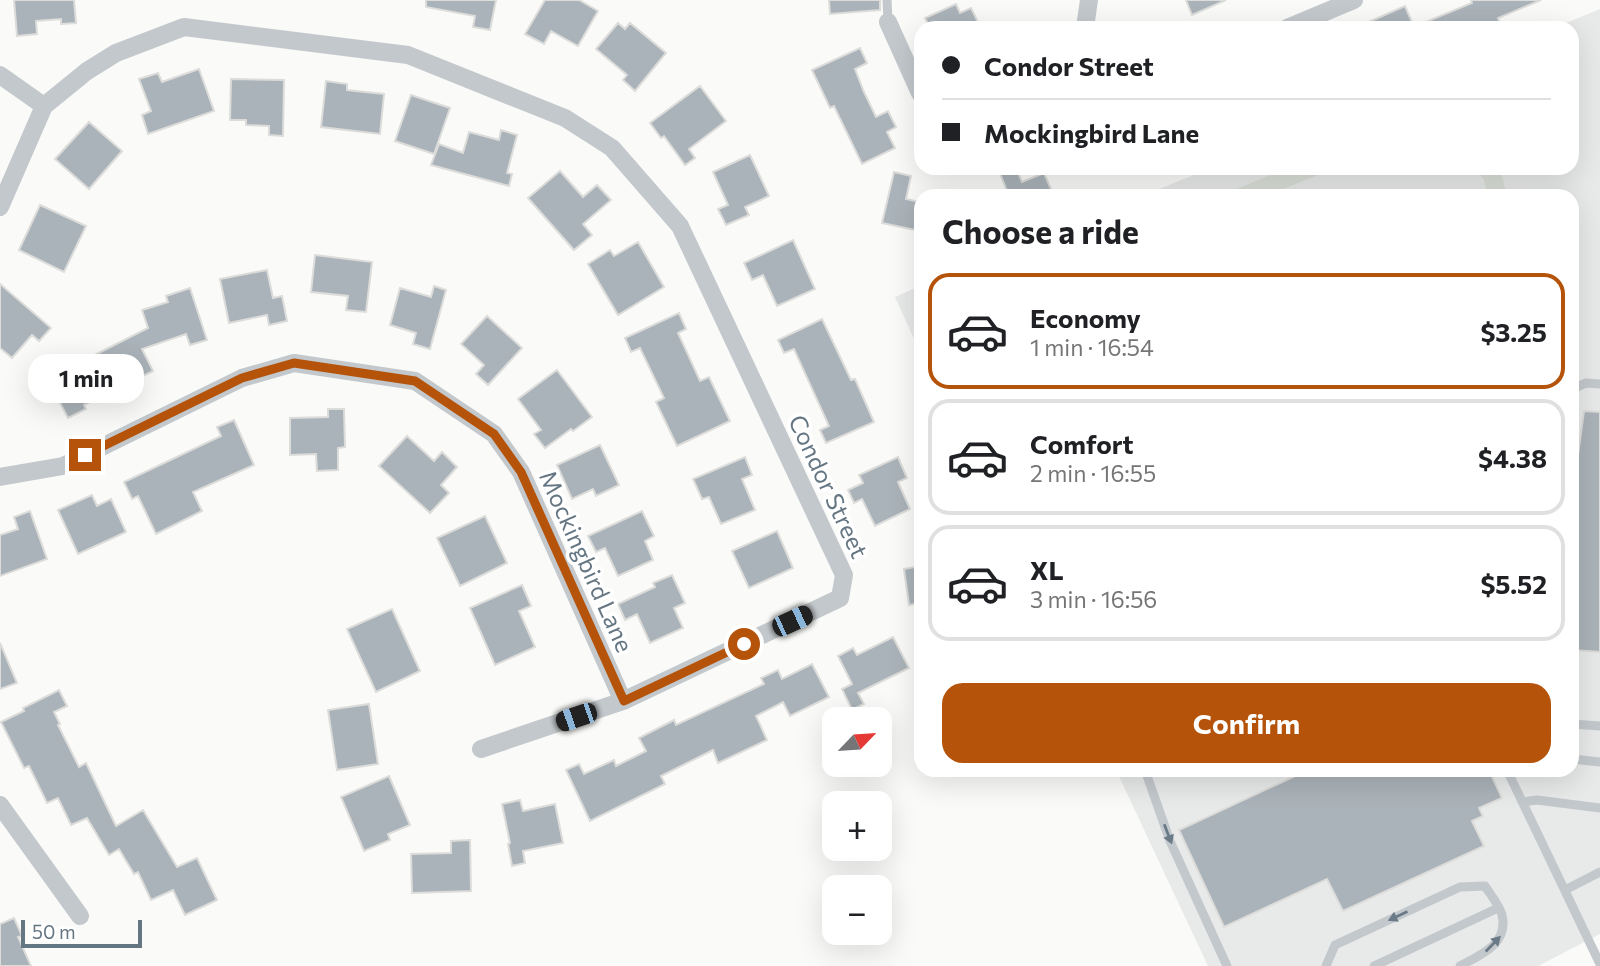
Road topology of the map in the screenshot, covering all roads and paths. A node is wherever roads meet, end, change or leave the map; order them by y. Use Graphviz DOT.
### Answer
graph roads {
  1 [pos="887,0"];
  2 [pos="1088,0"];
  3 [pos="1354,0"];
  4 [pos="1085,21"];
  5 [pos="1304,21"];
  6 [pos="888,22"];
  7 [pos="0,75"];
  8 [pos="914,80"];
  9 [pos="44,106"];
  10 [pos="0,207"];
  11 [pos="1600,384"];
  12 [pos="1579,386"];
  13 [pos="0,477"];
  14 [pos="624,701"];
  15 [pos="1579,724"];
  16 [pos="1600,726"];
  17 [pos="481,749"];
  18 [pos="1579,760"];
  19 [pos="1600,762"];
  20 [pos="1147,777"];
  21 [pos="1510,777"];
  22 [pos="1522,802"];
  23 [pos="0,805"];
  24 [pos="1600,808"];
  25 [pos="1600,872"];
  26 [pos="1564,890"];
  27 [pos="1498,908"];
  28 [pos="80,916"];
  29 [pos="1600,964"];
  30 [pos="1227,966"];
  31 [pos="1326,966"];
  32 [pos="1374,966"];
  33 [pos="1460,966"];
  1 -- 6 [label="lane"];
  2 -- 4 [label="street"];
  3 -- 5 [label="street"];
  6 -- 8 [label="street"];
  7 -- 9 [label="street"];
  9 -- 10 [label="street"];
  9 -- 14 [label="street, Condor Street"];
  11 -- 12 [label="lane"];
  13 -- 14 [label="street, Mockingbird Lane"];
  14 -- 17 [label="street, Condor Street"];
  15 -- 16 [label="lane"];
  18 -- 19 [label="lane"];
  20 -- 30 [label="lane, one-way"];
  21 -- 22 [label="lane"];
  22 -- 24 [label="lane"];
  22 -- 26 [label="lane"];
  23 -- 28 [label="street"];
  25 -- 26 [label="lane"];
  26 -- 29 [label="lane"];
  27 -- 31 [label="lane, one-way"];
  27 -- 32 [label="lane"];
  33 -- 27 [label="lane, one-way"];
}
